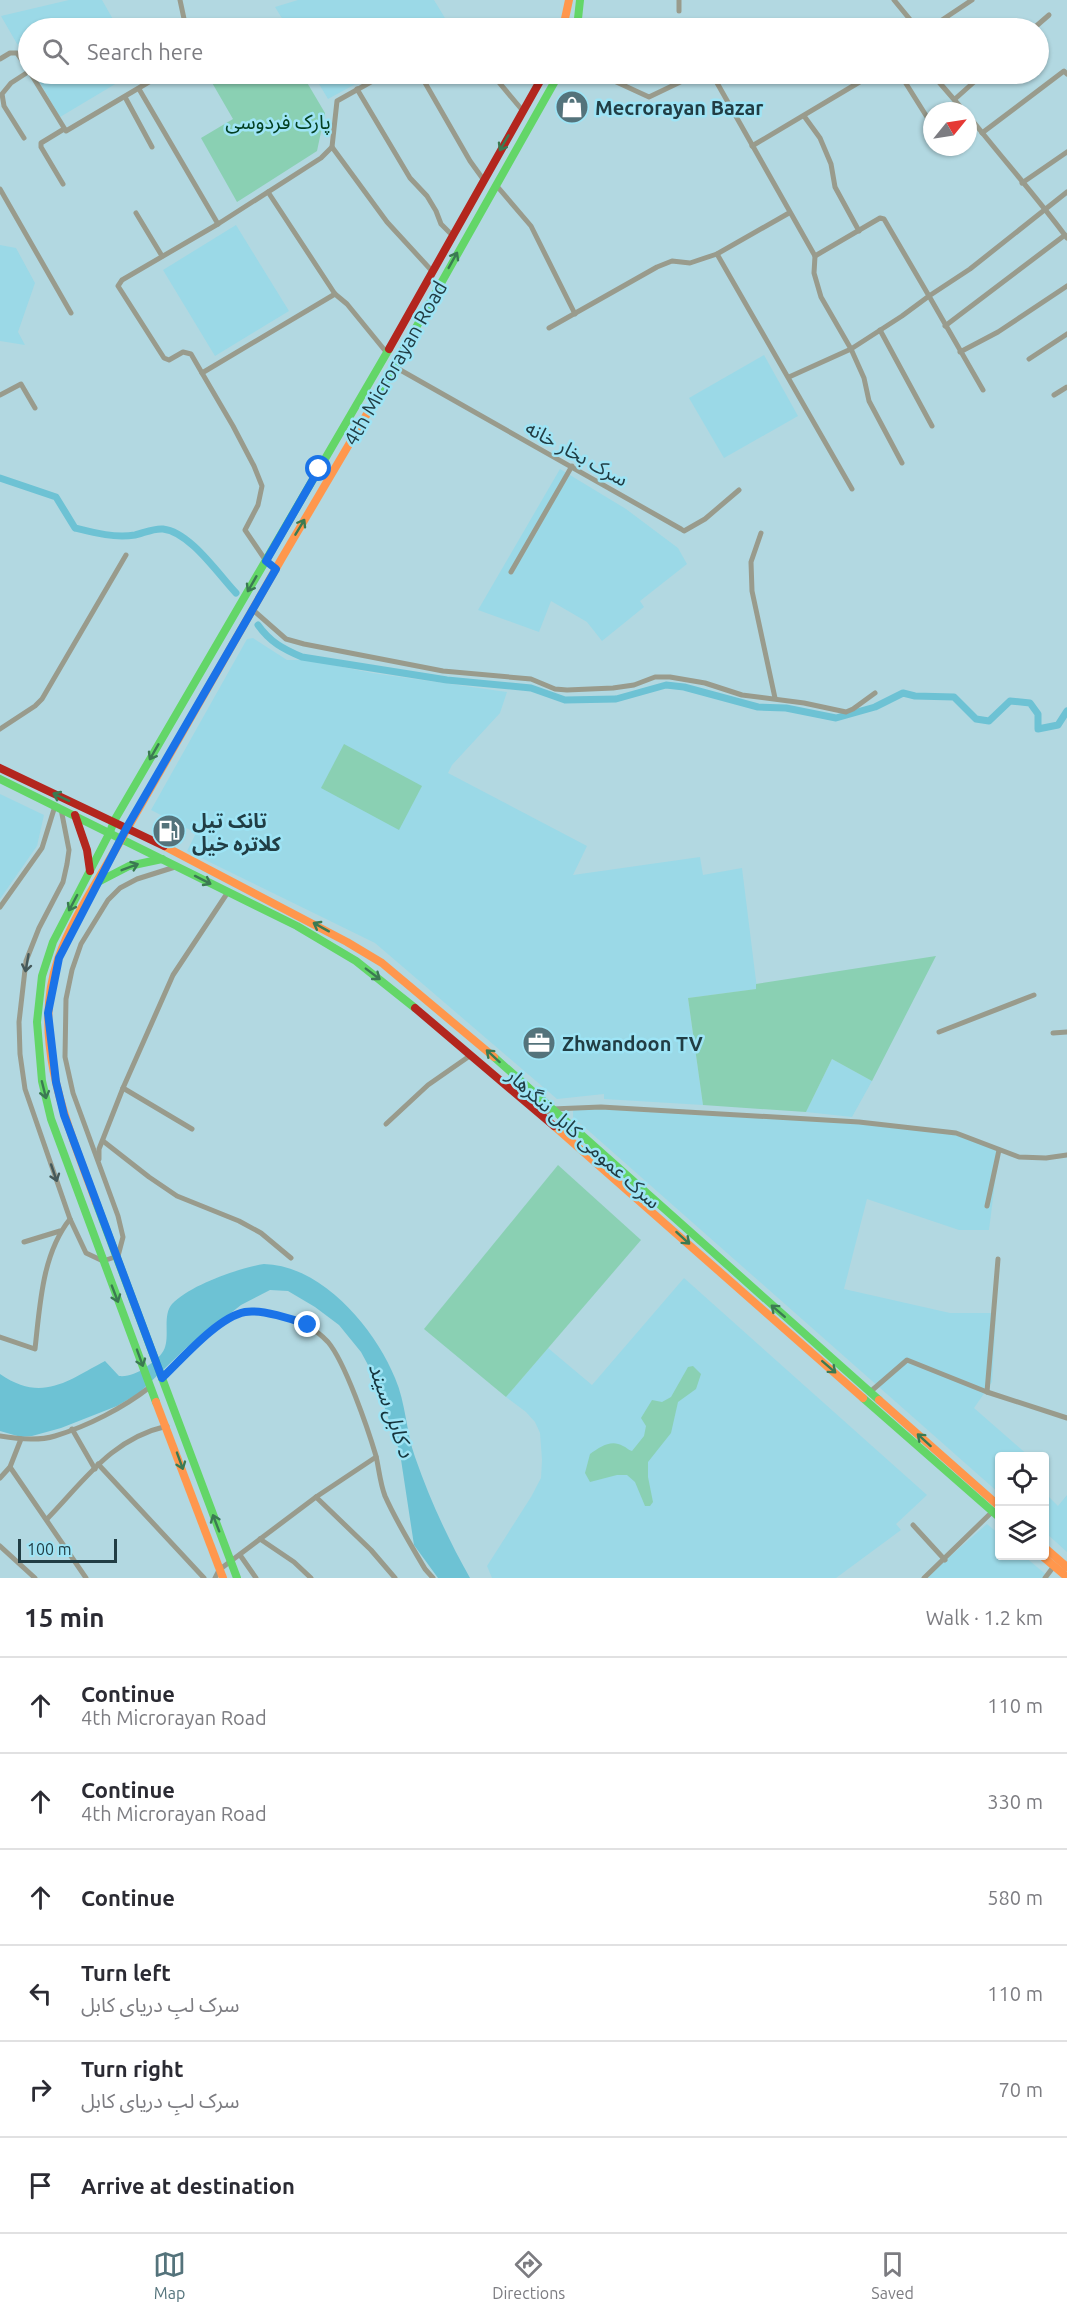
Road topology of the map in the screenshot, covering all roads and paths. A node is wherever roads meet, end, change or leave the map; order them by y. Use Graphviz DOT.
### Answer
graph roads {
  1 [pos="180,0"];
  2 [pos="569,0"];
  3 [pos="580,0"];
  4 [pos="679,0"];
  5 [pos="894,0"];
  6 [pos="972,0"];
  7 [pos="679,11"];
  8 [pos="1048,15"];
  9 [pos="184,18"];
  10 [pos="565,18"];
  11 [pos="578,18"];
  12 [pos="909,18"];
  13 [pos="945,18"];
  14 [pos="1045,18"];
  15 [pos="18,55"];
  16 [pos="0,59"];
  17 [pos="1067,74"];
  18 [pos="18,79"];
  19 [pos="1049,82"];
  20 [pos="37,84"];
  21 [pos="146,84"];
  22 [pos="366,84"];
  23 [pos="426,84"];
  24 [pos="500,84"];
  25 [pos="538,84"];
  26 [pos="553,84"];
  27 [pos="621,84"];
  28 [pos="677,84"];
  29 [pos="718,84"];
  30 [pos="857,84"];
  31 [pos="906,84"];
  32 [pos="941,84"];
  33 [pos="972,84"];
  34 [pos="1047,84"];
  35 [pos="139,89"];
  36 [pos="357,89"];
  37 [pos="125,97"];
  38 [pos="955,99"];
  39 [pos="957,102"];
  40 [pos="523,111"];
  41 [pos="923,111"];
  42 [pos="804,116"];
  43 [pos="977,127"];
  44 [pos="64,129"];
  45 [pos="982,133"];
  46 [pos="24,138"];
  47 [pos="752,146"];
  48 [pos="152,147"];
  49 [pos="332,147"];
  50 [pos="1067,152"];
  51 [pos="483,179"];
  52 [pos="1022,183"];
  53 [pos="63,184"];
  54 [pos="479,187"];
  55 [pos="0,189"];
  56 [pos="493,189"];
  57 [pos="268,192"];
  58 [pos="1067,192"];
  59 [pos="1046,207"];
  60 [pos="136,213"];
  61 [pos="789,213"];
  62 [pos="218,224"];
  63 [pos="859,231"];
  64 [pos="452,235"];
  65 [pos="1066,237"];
  66 [pos="717,254"];
  67 [pos="162,256"];
  68 [pos="815,256"];
  69 [pos="432,271"];
  70 [pos="1067,286"];
  71 [pos="335,294"];
  72 [pos="928,296"];
  73 [pos="71,313"];
  74 [pos="575,314"];
  75 [pos="945,326"];
  76 [pos="549,328"];
  77 [pos="880,330"];
  78 [pos="1067,334"];
  79 [pos="851,349"];
  80 [pos="960,352"];
  81 [pos="387,353"];
  82 [pos="1029,359"];
  83 [pos="395,367"];
  84 [pos="202,373"];
  85 [pos="789,377"];
  86 [pos="1067,387"];
  87 [pos="983,390"];
  88 [pos="0,395"];
  89 [pos="1054,395"];
  90 [pos="35,408"];
  91 [pos="932,426"];
  92 [pos="902,462"];
  93 [pos="572,466"];
  94 [pos="852,489"];
  95 [pos="739,490"];
  96 [pos="761,533"];
  97 [pos="126,555"];
  98 [pos="266,561"];
  99 [pos="276,569"];
  100 [pos="511,572"];
  101 [pos="252,610"];
  102 [pos="875,693"];
  103 [pos="776,698"];
  104 [pos="0,729"];
  105 [pos="0,768"];
  106 [pos="0,778"];
  107 [pos="58,807"];
  108 [pos="75,815"];
  109 [pos="114,821"];
  110 [pos="127,827"];
  111 [pos="110,832"];
  112 [pos="122,838"];
  113 [pos="162,859"];
  114 [pos="177,866"];
  115 [pos="90,871"];
  116 [pos="100,880"];
  117 [pos="228,892"];
  118 [pos="0,907"];
  119 [pos="1034,995"];
  120 [pos="939,1032"];
  121 [pos="1067,1032"];
  122 [pos="1053,1033"];
  123 [pos="471,1055"];
  124 [pos="123,1088"];
  125 [pos="552,1109"];
  126 [pos="541,1115"];
  127 [pos="386,1124"];
  128 [pos="192,1129"];
  129 [pos="103,1141"];
  130 [pos="999,1150"];
  131 [pos="1067,1155"];
  132 [pos="99,1164"];
  133 [pos="987,1206"];
  134 [pos="70,1219"];
  135 [pos="60,1231"];
  136 [pos="24,1242"];
  137 [pos="118,1256"];
  138 [pos="291,1258"];
  139 [pos="998,1259"];
  140 [pos="103,1262"];
  141 [pos="0,1337"];
  142 [pos="162,1377"];
  143 [pos="150,1387"];
  144 [pos="870,1392"];
  145 [pos="987,1392"];
  146 [pos="1067,1418"];
  147 [pos="167,1426"];
  148 [pos="72,1429"];
  149 [pos="0,1436"];
  150 [pos="21,1439"];
  151 [pos="376,1457"];
  152 [pos="10,1467"];
  153 [pos="96,1467"];
  154 [pos="0,1478"];
  155 [pos="316,1497"];
  156 [pos="995,1508"];
  157 [pos="995,1508"];
  158 [pos="995,1510"];
  159 [pos="48,1520"];
  160 [pos="914,1525"];
  161 [pos="260,1539"];
  162 [pos="0,1546"];
  163 [pos="1049,1551"];
  164 [pos="240,1555"];
  165 [pos="945,1560"];
  166 [pos="1047,1560"];
  167 [pos="231,1562"];
  168 [pos="1054,1566"];
  169 [pos="1067,1567"];
  170 [pos="221,1574"];
  171 [pos="35,1578"];
  172 [pos="86,1578"];
  173 [pos="204,1578"];
  174 [pos="215,1578"];
  175 [pos="237,1578"];
  176 [pos="256,1578"];
  177 [pos="311,1578"];
  178 [pos="395,1578"];
  179 [pos="433,1578"];
  180 [pos="924,1578"];
  181 [pos="1045,1578"];
  182 [pos="1067,1578"];
  1 -- 9 [label="street"];
  2 -- 10 [label="main road"];
  3 -- 11 [label="main road"];
  4 -- 7 [label="street"];
  5 -- 12 [label="street"];
  6 -- 13 [label="street"];
  8 -- 14 [label="street"];
  15 -- 16 [label="street"];
  17 -- 19 [label="street"];
  18 -- 46 [label="street"];
  20 -- 44 [label="street"];
  21 -- 35 [label="street"];
  22 -- 36 [label="street"];
  23 -- 51 [label="street"];
  24 -- 40 [label="street"];
  25 -- 40 [label="main road, 4th Microrayan Road"];
  26 -- 56 [label="main road, 4th Microrayan Road"];
  27 -- 28 [label="street"];
  29 -- 47 [label="street"];
  30 -- 42 [label="street"];
  31 -- 41 [label="street"];
  32 -- 38 [label="street"];
  33 -- 38 [label="street"];
  34 -- 45 [label="street"];
  35 -- 37 [label="street"];
  35 -- 62 [label="street"];
  36 -- 49 [label="street"];
  36 -- 64 [label="street"];
  37 -- 44 [label="street"];
  37 -- 48 [label="street"];
  38 -- 39 [label="street"];
  40 -- 51 [label="main road, 4th Microrayan Road, one-way"];
  42 -- 47 [label="street"];
  42 -- 63 [label="street"];
  43 -- 45 [label="street"];
  44 -- 53 [label="street"];
  45 -- 52 [label="street"];
  47 -- 61 [label="street"];
  49 -- 57 [label="street"];
  49 -- 69 [label="street"];
  50 -- 52 [label="street"];
  51 -- 54 [label="main road, 4th Microrayan Road"];
  52 -- 59 [label="street"];
  54 -- 56 [label="main road"];
  54 -- 64 [label="main road, 4th Microrayan Road"];
  55 -- 73 [label="street"];
  56 -- 74 [label="street"];
  83 -- 56 [label="main road, 4th Microrayan Road, one-way"];
  57 -- 62 [label="street"];
  57 -- 71 [label="street"];
  58 -- 59 [label="street"];
  59 -- 65 [label="street"];
  59 -- 72 [label="street"];
  60 -- 67 [label="street"];
  61 -- 66 [label="street"];
  61 -- 68 [label="street"];
  62 -- 67 [label="street"];
  63 -- 68 [label="street"];
  63 -- 72 [label="street"];
  64 -- 69 [label="main road, 4th Microrayan Road"];
  65 -- 75 [label="street"];
  66 -- 74 [label="street"];
  66 -- 85 [label="street"];
  67 -- 84 [label="street"];
  68 -- 79 [label="street"];
  69 -- 81 [label="main road, 4th Microrayan Road"];
  70 -- 80 [label="street"];
  71 -- 81 [label="street"];
  71 -- 84 [label="street"];
  72 -- 75 [label="street"];
  72 -- 77 [label="street"];
  74 -- 76 [label="street"];
  75 -- 80 [label="street"];
  77 -- 79 [label="street"];
  77 -- 91 [label="street"];
  78 -- 82 [label="street"];
  79 -- 85 [label="street"];
  79 -- 92 [label="street"];
  80 -- 87 [label="street"];
  81 -- 98 [label="main road, 4th Microrayan Road"];
  83 -- 93 [label="street, سرک بخار خانه"];
  99 -- 83 [label="main road, 4th Microrayan Road, one-way"];
  84 -- 98 [label="street"];
  85 -- 94 [label="street"];
  86 -- 89 [label="street"];
  88 -- 90 [label="street"];
  93 -- 95 [label="street, سرک بخار خانه"];
  93 -- 100 [label="street"];
  96 -- 103 [label="street"];
  97 -- 104 [label="street"];
  98 -- 99 [label="street"];
  98 -- 109 [label="main road, 4th Microrayan Road, one-way"];
  99 -- 101 [label="main road, 4th Microrayan Road"];
  101 -- 103 [label="street"];
  101 -- 110 [label="main road, 4th Microrayan Road"];
  102 -- 103 [label="street"];
  109 -- 105 [label="main road, سرک عمومی کابل ننگرهار, one-way"];
  106 -- 107 [label="main road, سرک عمومی کابل ننگرهار"];
  107 -- 108 [label="main road, سرک عمومی کابل ننگرهار"];
  107 -- 118 [label="street"];
  107 -- 134 [label="street, one-way"];
  108 -- 111 [label="main road, سرک عمومی کابل ننگرهار"];
  108 -- 115 [label="main road"];
  109 -- 110 [label="main road, سرک عمومی کابل ننگرهار"];
  109 -- 111 [label="main road, 4th Microrayan Road"];
  110 -- 112 [label="main road, 4th Microrayan Road"];
  125 -- 110 [label="main road, سرک عمومی کابل ننگرهار, one-way"];
  111 -- 112 [label="main road, سرک عمومی کابل ننگرهار"];
  111 -- 115 [label="main road, 4th Microrayan Road"];
  112 -- 113 [label="main road, سرک عمومی کابل ننگرهار"];
  112 -- 116 [label="main road, 4th Microrayan Road"];
  113 -- 114 [label="main road, سرک عمومی کابل ننگرهار"];
  116 -- 113 [label="main road, one-way"];
  114 -- 117 [label="main road, سرک عمومی کابل ننگرهار, one-way"];
  114 -- 132 [label="street"];
  115 -- 140 [label="main road, 4th Microrayan Road, one-way"];
  116 -- 137 [label="main road, 4th Microrayan Road"];
  117 -- 123 [label="main road, سرک عمومی کابل ننگرهار, one-way"];
  117 -- 124 [label="street"];
  119 -- 120 [label="street"];
  121 -- 122 [label="street"];
  123 -- 126 [label="main road, سرک عمومی کابل ننگرهار"];
  123 -- 127 [label="street"];
  124 -- 128 [label="street"];
  124 -- 129 [label="street"];
  125 -- 126 [label="street"];
  125 -- 130 [label="street"];
  144 -- 125 [label="main road, سرک عمومی کابل ننگرهار, one-way"];
  126 -- 156 [label="main road, سرک عمومی کابل ننگرهار, one-way"];
  129 -- 132 [label="street"];
  129 -- 138 [label="street"];
  130 -- 131 [label="street"];
  130 -- 133 [label="street"];
  132 -- 137 [label="street"];
  134 -- 135 [label="street"];
  134 -- 140 [label="street"];
  135 -- 136 [label="street"];
  135 -- 141 [label="street"];
  137 -- 140 [label="street"];
  137 -- 142 [label="main road, 4th Microrayan Road"];
  139 -- 145 [label="street"];
  140 -- 143 [label="main road, 4th Microrayan Road, one-way"];
  142 -- 151 [label="street"];
  167 -- 142 [label="main road, 4th Microrayan Road, one-way"];
  143 -- 147 [label="main road, 4th Microrayan Road"];
  143 -- 148 [label="street"];
  144 -- 145 [label="street"];
  157 -- 144 [label="main road, سرک عمومی کابل ننگرهار, one-way"];
  145 -- 146 [label="street"];
  147 -- 153 [label="street"];
  147 -- 170 [label="main road, 4th Microrayan Road, one-way"];
  148 -- 150 [label="street"];
  148 -- 153 [label="street"];
  149 -- 150 [label="street"];
  150 -- 152 [label="street"];
  151 -- 155 [label="street"];
  151 -- 179 [label="street"];
  152 -- 154 [label="street"];
  152 -- 159 [label="street"];
  153 -- 159 [label="street"];
  153 -- 173 [label="street"];
  155 -- 161 [label="street"];
  155 -- 178 [label="street"];
  158 -- 165 [label="street"];
  159 -- 172 [label="street"];
  160 -- 165 [label="street"];
  161 -- 164 [label="street"];
  161 -- 177 [label="street"];
  162 -- 171 [label="street"];
  163 -- 169 [label="main road"];
  164 -- 167 [label="street"];
  164 -- 176 [label="street"];
  165 -- 180 [label="street"];
  166 -- 168 [label="main road"];
  167 -- 170 [label="street"];
  167 -- 175 [label="main road, 4th Microrayan Road"];
  168 -- 181 [label="street"];
  168 -- 182 [label="main road"];
  170 -- 174 [label="street"];
}
